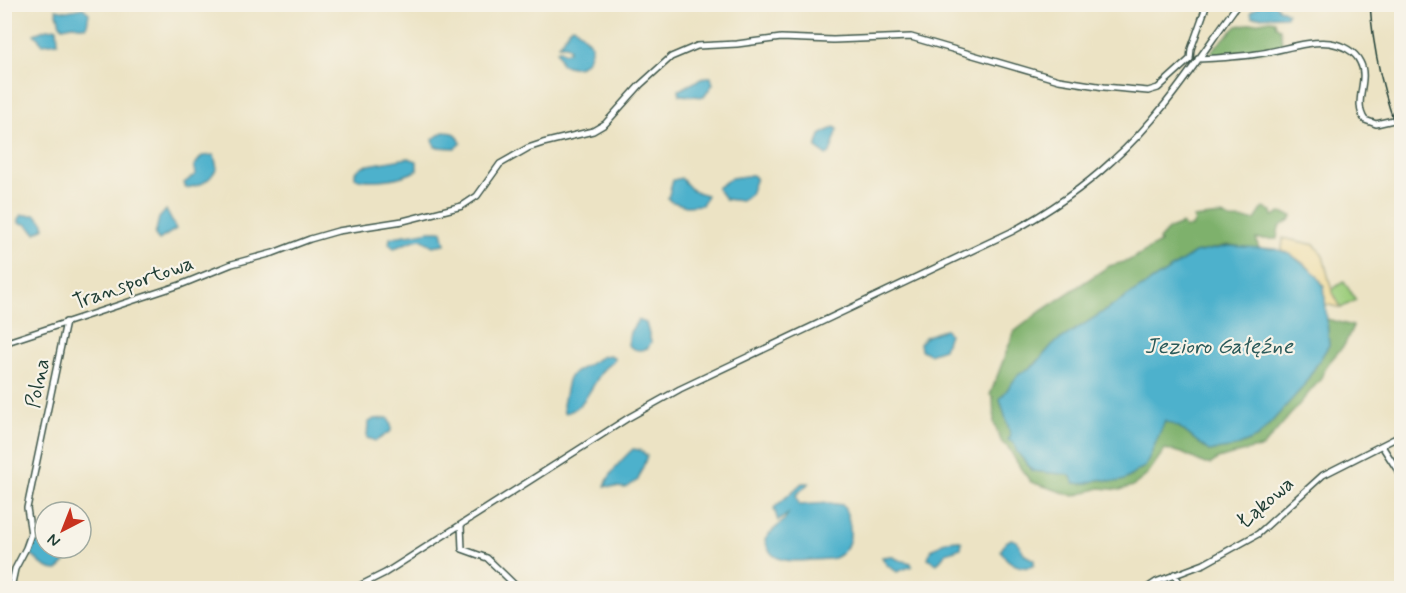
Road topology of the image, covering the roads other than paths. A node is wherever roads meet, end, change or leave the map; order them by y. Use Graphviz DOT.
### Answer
graph roads {
  1 [pos="1207,4"];
  2 [pos="1238,4"];
  3 [pos="1190,59"];
  4 [pos="1197,59"];
  5 [pos="1401,118"];
  6 [pos="66,322"];
  7 [pos="4,343"];
  8 [pos="1401,435"];
  9 [pos="1382,446"];
  10 [pos="1401,477"];
  11 [pos="461,525"];
  12 [pos="1174,574"];
  13 [pos="11,588"];
  14 [pos="355,588"];
  15 [pos="518,588"];
  16 [pos="1147,588"];
  17 [pos="1183,588"];
  1 -- 3 [label="street"];
  2 -- 4 [label="street"];
  3 -- 4 [label="street"];
  3 -- 6 [label="street, Transportowa"];
  4 -- 5 [label="street"];
  4 -- 11 [label="street"];
  6 -- 7 [label="street, Transportowa"];
  6 -- 13 [label="street, Polna"];
  8 -- 9 [label="street, Łąkowa"];
  9 -- 10 [label="street"];
  9 -- 12 [label="street, Łąkowa"];
  11 -- 14 [label="street"];
  11 -- 15 [label="street"];
  12 -- 16 [label="street, Łąkowa"];
  12 -- 17 [label="street"];
}
